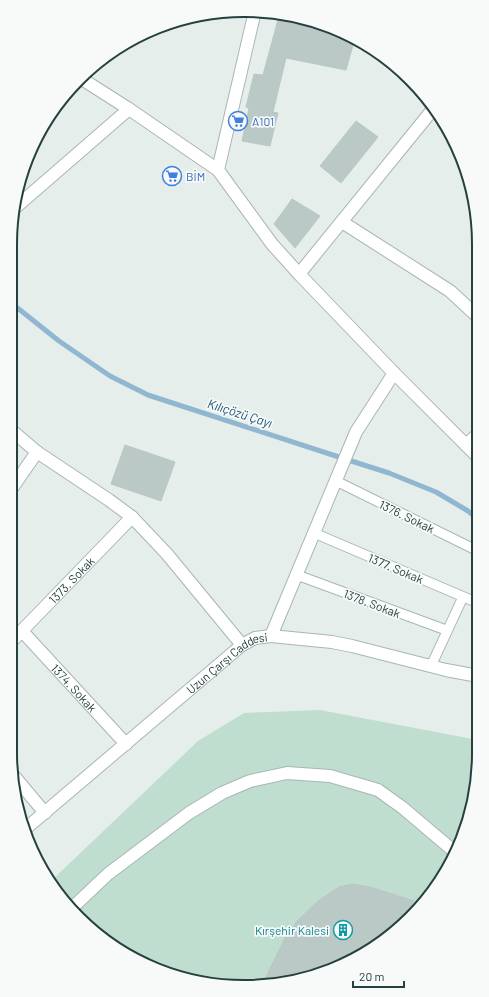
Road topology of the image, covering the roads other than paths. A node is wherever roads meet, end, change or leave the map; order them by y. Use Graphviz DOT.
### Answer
graph roads {
  1 [pos="254,17"];
  2 [pos="86,82"];
  3 [pos="129,109"];
  4 [pos="430,113"];
  5 [pos="218,170"];
  6 [pos="21,203"];
  7 [pos="342,222"];
  8 [pos="299,274"];
  9 [pos="472,311"];
  10 [pos="394,373"];
  11 [pos="17,435"];
  12 [pos="472,440"];
  13 [pos="466,445"];
  14 [pos="472,451"];
  15 [pos="37,452"];
  16 [pos="17,481"];
  17 [pos="336,481"];
  18 [pos="132,517"];
  19 [pos="314,533"];
  20 [pos="472,548"];
  21 [pos="297,575"];
  22 [pos="463,596"];
  23 [pos="472,600"];
  24 [pos="446,630"];
  25 [pos="22,631"];
  26 [pos="17,636"];
  27 [pos="271,636"];
  28 [pos="242,644"];
  29 [pos="431,666"];
  30 [pos="472,675"];
  31 [pos="126,744"];
  32 [pos="19,782"];
  33 [pos="45,813"];
  34 [pos="29,826"];
  35 [pos="451,849"];
  36 [pos="75,905"];
  1 -- 5 [label="street"];
  2 -- 3 [label="street"];
  3 -- 5 [label="street"];
  3 -- 6 [label="street"];
  4 -- 7 [label="street"];
  5 -- 8 [label="street"];
  7 -- 8 [label="street"];
  7 -- 9 [label="street"];
  8 -- 10 [label="street"];
  10 -- 13 [label="street"];
  10 -- 17 [label="street"];
  11 -- 15 [label="street"];
  12 -- 13 [label="street"];
  13 -- 14 [label="street"];
  15 -- 16 [label="street"];
  15 -- 18 [label="street"];
  17 -- 19 [label="street"];
  17 -- 20 [label="lane, 1376. Sokak"];
  18 -- 25 [label="street, 1373. Sokak"];
  18 -- 28 [label="street"];
  19 -- 21 [label="street"];
  19 -- 22 [label="lane, 1377. Sokak"];
  21 -- 24 [label="lane, 1378. Sokak"];
  21 -- 27 [label="street"];
  22 -- 23 [label="lane, 1377. Sokak"];
  22 -- 24 [label="lane"];
  24 -- 29 [label="lane"];
  25 -- 26 [label="street, 1373. Sokak"];
  25 -- 31 [label="street, 1374. Sokak"];
  27 -- 28 [label="street, Uzun Çarşı Caddesi"];
  27 -- 29 [label="street, Uzun Çarşı Caddesi"];
  28 -- 31 [label="street, Uzun Çarşı Caddesi"];
  29 -- 30 [label="street, Uzun Çarşı Caddesi"];
  31 -- 33 [label="street, Uzun Çarşı Caddesi"];
  32 -- 33 [label="street"];
  33 -- 34 [label="street, Uzun Çarşı Caddesi"];
  35 -- 36 [label="street"];
}
